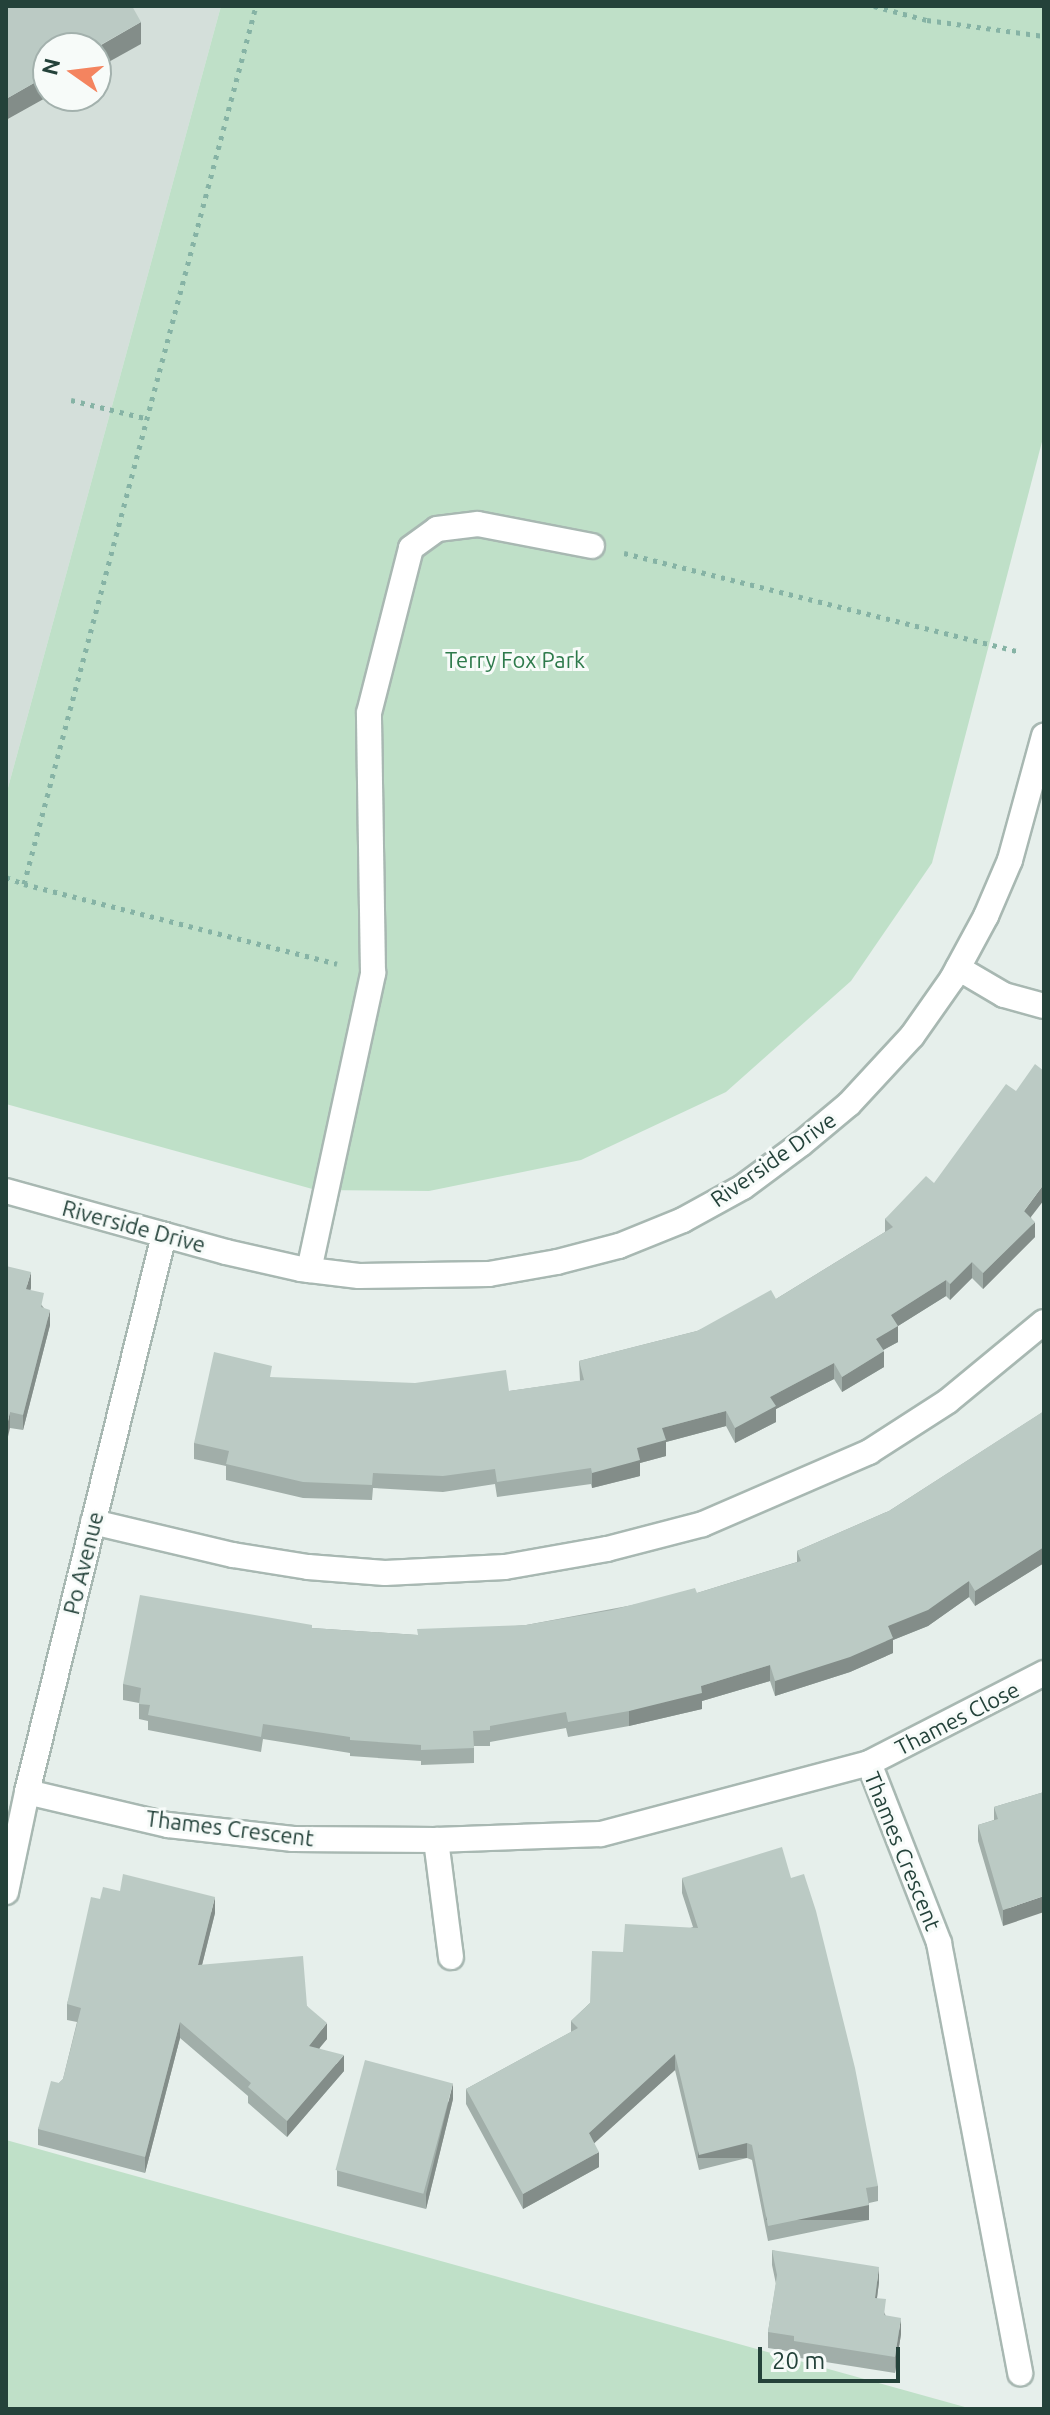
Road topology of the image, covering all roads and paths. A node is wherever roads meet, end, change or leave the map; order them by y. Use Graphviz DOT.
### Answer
graph roads {
  1 [pos="256,6"];
  2 [pos="874,6"];
  3 [pos="1044,36"];
  4 [pos="71,400"];
  5 [pos="145,418"];
  6 [pos="592,546"];
  7 [pos="1018,651"];
  8 [pos="1044,736"];
  9 [pos="6,877"];
  10 [pos="24,884"];
  11 [pos="958,968"];
  12 [pos="373,973"];
  13 [pos="1044,1006"];
  14 [pos="6,1191"];
  15 [pos="164,1235"];
  16 [pos="309,1270"];
  17 [pos="1044,1322"];
  18 [pos="93,1522"];
  19 [pos="1044,1673"];
  20 [pos="869,1763"];
  21 [pos="27,1792"];
  22 [pos="436,1840"];
  23 [pos="6,1892"];
  24 [pos="451,1957"];
  25 [pos="1020,2373"];
  1 -- 5 [label="path"];
  2 -- 3 [label="path"];
  4 -- 5 [label="path"];
  5 -- 10 [label="path"];
  6 -- 7 [label="path"];
  6 -- 12 [label="street"];
  8 -- 11 [label="street, Riverside Drive"];
  9 -- 10 [label="path"];
  10 -- 12 [label="path"];
  11 -- 13 [label="street"];
  11 -- 16 [label="street, Riverside Drive"];
  12 -- 16 [label="street"];
  14 -- 15 [label="street, Riverside Drive"];
  15 -- 16 [label="street, Riverside Drive"];
  15 -- 18 [label="street, Po Avenue"];
  17 -- 18 [label="street"];
  18 -- 21 [label="street, Po Avenue"];
  19 -- 20 [label="street, Thames Close"];
  20 -- 22 [label="street, Thames Crescent"];
  20 -- 25 [label="street, Thames Crescent"];
  21 -- 22 [label="street, Thames Crescent"];
  21 -- 23 [label="street, Po Avenue"];
  22 -- 24 [label="street"];
}
